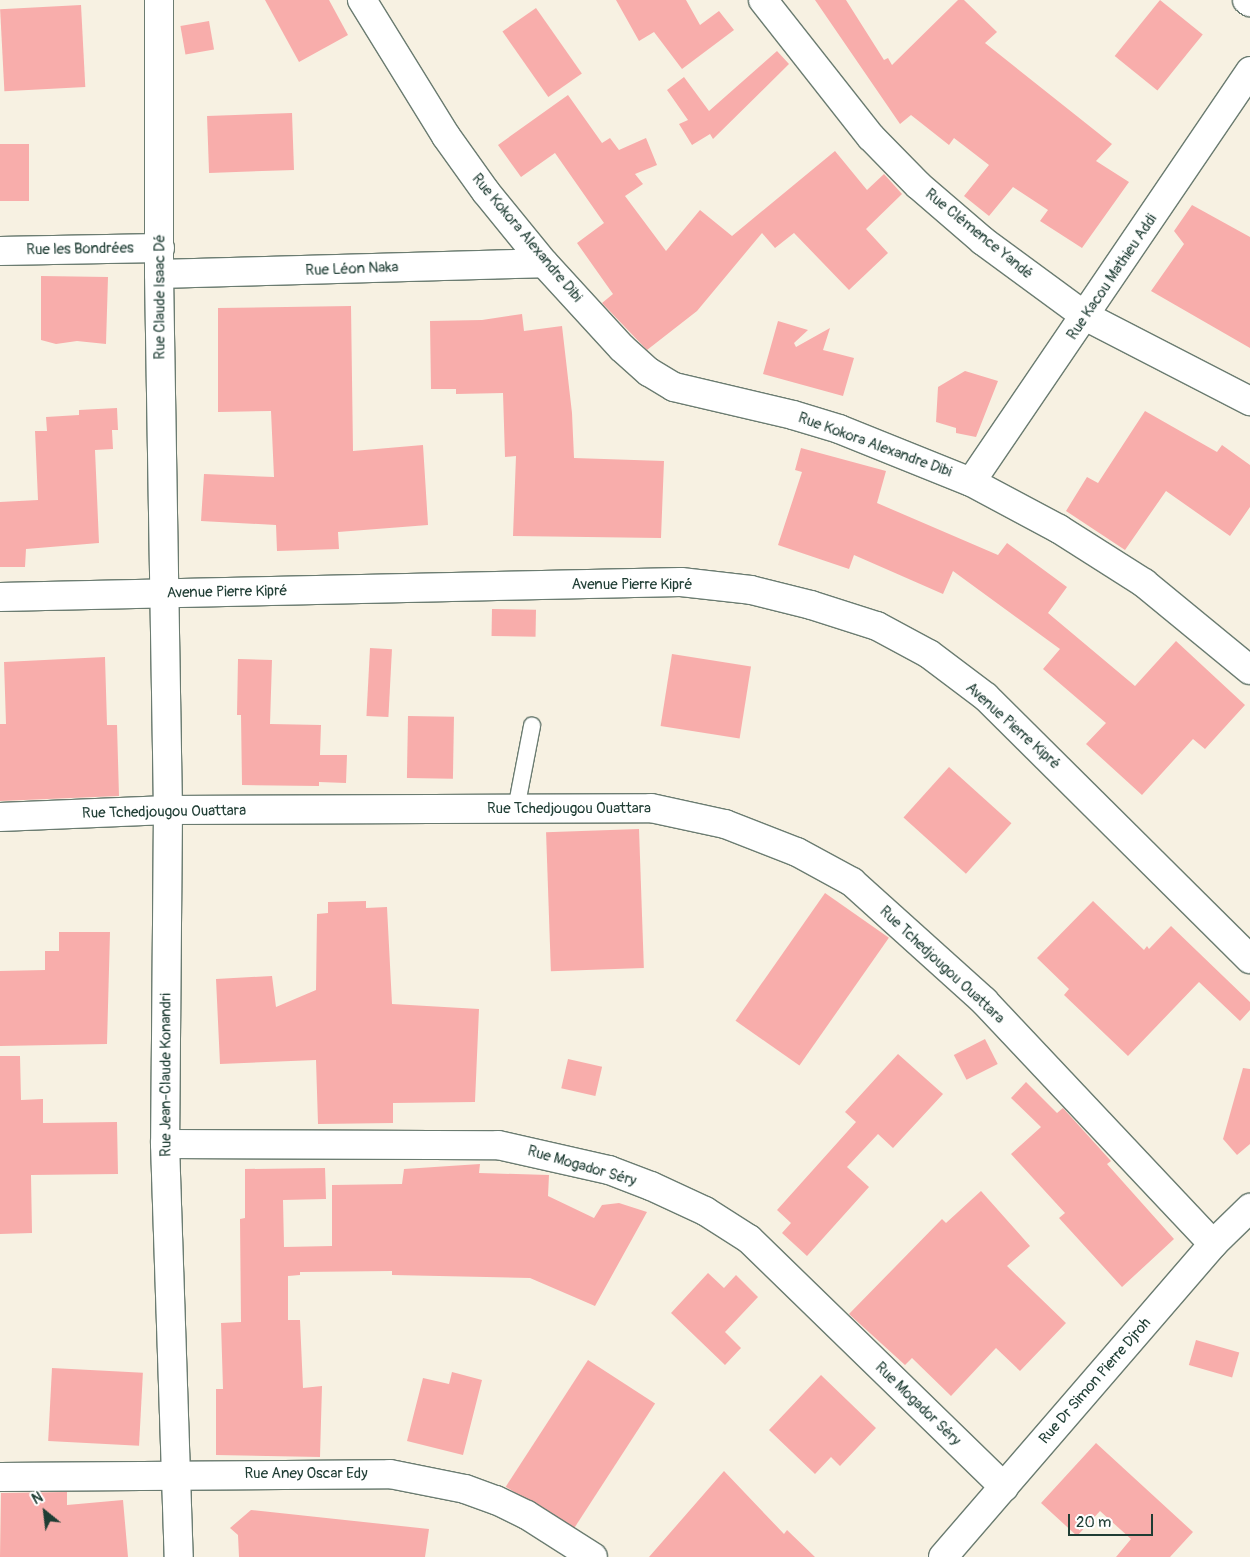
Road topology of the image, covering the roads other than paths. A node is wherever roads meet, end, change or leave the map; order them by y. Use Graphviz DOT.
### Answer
graph roads {
  1 [pos="159,0"];
  2 [pos="362,0"];
  3 [pos="763,0"];
  4 [pos="1250,71"];
  5 [pos="0,251"];
  6 [pos="160,261"];
  7 [pos="544,263"];
  8 [pos="1085,316"];
  9 [pos="1250,401"];
  10 [pos="971,482"];
  11 [pos="166,593"];
  12 [pos="0,597"];
  13 [pos="1250,670"];
  14 [pos="532,726"];
  15 [pos="516,809"];
  16 [pos="168,810"];
  17 [pos="0,817"];
  18 [pos="1250,958"];
  19 [pos="165,1144"];
  20 [pos="1250,1208"];
  21 [pos="1213,1244"];
  22 [pos="176,1474"];
  23 [pos="0,1477"];
  24 [pos="1004,1487"];
  25 [pos="179,1557"];
  26 [pos="593,1557"];
  27 [pos="943,1557"];
  1 -- 6 [label="street, Rue Claude Isaac Dé"];
  2 -- 7 [label="street, Rue Kokora Alexandre Dibi"];
  3 -- 8 [label="street, Rue Clémence Yandé"];
  4 -- 8 [label="street, Rue Kacou Mathieu Addi"];
  5 -- 6 [label="street, Rue les Bondrées"];
  6 -- 7 [label="street, Rue Léon Naka"];
  6 -- 11 [label="street, Rue Claude Isaac Dé"];
  7 -- 10 [label="street, Rue Kokora Alexandre Dibi"];
  8 -- 9 [label="street, Rue Clémence Yandé"];
  8 -- 10 [label="street, Rue Kacou Mathieu Addi"];
  10 -- 13 [label="street, Rue Kokora Alexandre Dibi"];
  11 -- 12 [label="street, Avenue Pierre Kipré"];
  11 -- 16 [label="street, Rue Jean-Claude Konandri"];
  11 -- 18 [label="street, Avenue Pierre Kipré"];
  14 -- 15 [label="lane"];
  15 -- 16 [label="street, Rue Tchedjougou Ouattara"];
  15 -- 21 [label="street, Rue Tchedjougou Ouattara"];
  16 -- 17 [label="street, Rue Tchedjougou Ouattara"];
  16 -- 19 [label="street, Rue Jean-Claude Konandri"];
  19 -- 22 [label="street, Rue Jean-Claude Konandri"];
  19 -- 24 [label="street, Rue Mogador Séry"];
  20 -- 21 [label="street, Rue Dr Simon Pierre Djroh"];
  21 -- 24 [label="street, Rue Dr Simon Pierre Djroh"];
  22 -- 23 [label="street, Rue Aney Oscar Edy"];
  22 -- 25 [label="street, Rue Jean-Claude Konandri"];
  22 -- 26 [label="street, Rue Aney Oscar Edy"];
  24 -- 27 [label="street, Rue Dr Simon Pierre Djroh"];
}
